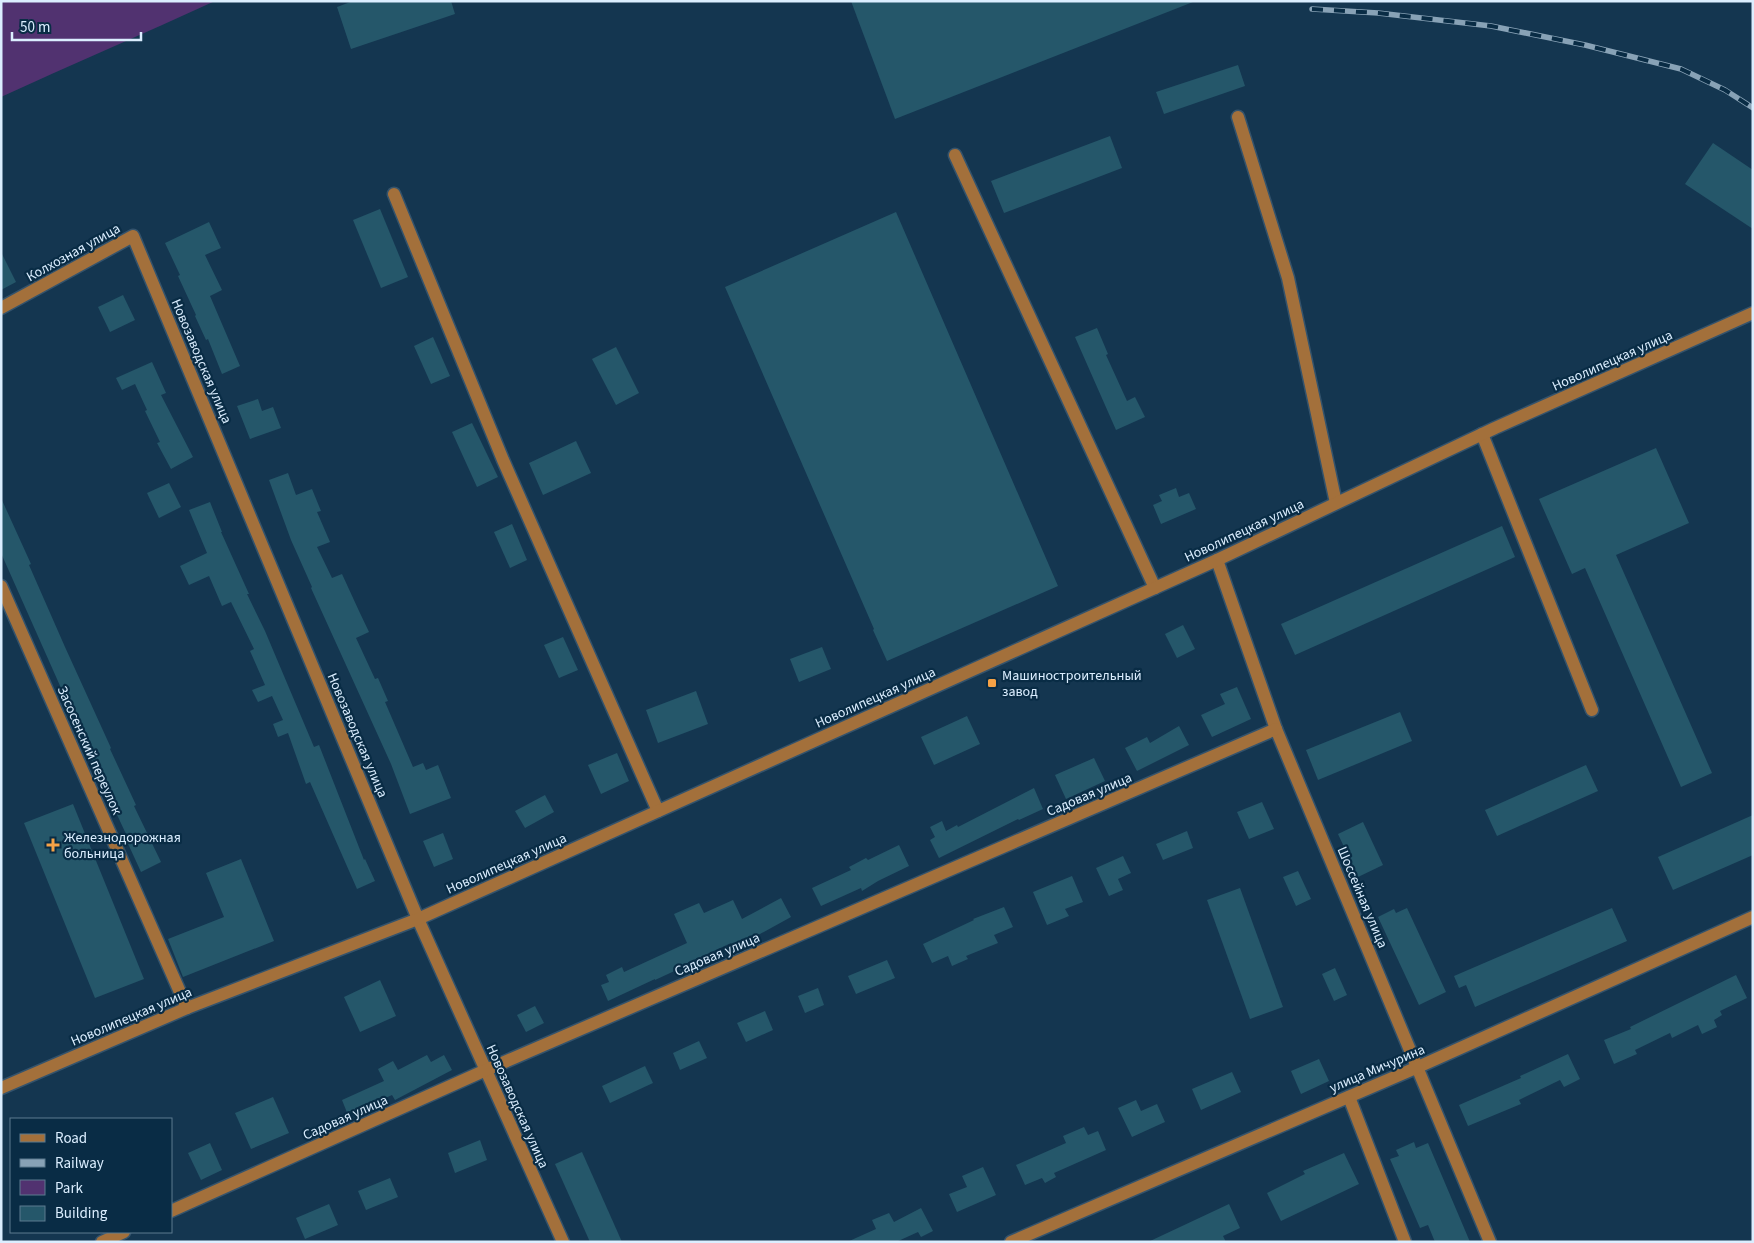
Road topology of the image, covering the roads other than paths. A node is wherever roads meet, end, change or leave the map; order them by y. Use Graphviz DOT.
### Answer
graph roads {
  1 [pos="1238,117"];
  2 [pos="955,155"];
  3 [pos="394,194"];
  4 [pos="133,236"];
  5 [pos="1,308"];
  6 [pos="1753,313"];
  7 [pos="1482,434"];
  8 [pos="1336,503"];
  9 [pos="1217,560"];
  10 [pos="1,586"];
  11 [pos="1155,588"];
  12 [pos="1592,710"];
  13 [pos="1276,729"];
  14 [pos="658,811"];
  15 [pos="1753,917"];
  16 [pos="418,919"];
  17 [pos="187,1008"];
  18 [pos="1418,1067"];
  19 [pos="486,1070"];
  20 [pos="1,1088"];
  21 [pos="1349,1097"];
  22 [pos="172,1211"];
  23 [pos="122,1233"];
  24 [pos="102,1242"];
  25 [pos="562,1242"];
  26 [pos="1011,1242"];
  27 [pos="1405,1242"];
  28 [pos="1490,1242"];
  1 -- 8 [label="street"];
  2 -- 11 [label="street"];
  3 -- 14 [label="street"];
  4 -- 5 [label="street, Колхозная улица"];
  4 -- 16 [label="street, Новозаводская улица"];
  6 -- 7 [label="street, Новолипецкая улица"];
  7 -- 8 [label="street, Новолипецкая улица"];
  7 -- 12 [label="street"];
  8 -- 9 [label="street, Новолипецкая улица"];
  9 -- 11 [label="street, Новолипецкая улица"];
  9 -- 13 [label="street, Шоссейная улица"];
  10 -- 17 [label="street, Засосенский переулок"];
  11 -- 14 [label="street, Новолипецкая улица"];
  13 -- 18 [label="street, Шоссейная улица"];
  13 -- 19 [label="street, Садовая улица"];
  14 -- 16 [label="street, Новолипецкая улица"];
  15 -- 18 [label="street, улица Мичурина"];
  16 -- 17 [label="street, Новолипецкая улица"];
  16 -- 19 [label="street, Новозаводская улица"];
  17 -- 20 [label="street, Новолипецкая улица"];
  18 -- 21 [label="street, улица Мичурина"];
  18 -- 28 [label="street, Шоссейная улица"];
  19 -- 22 [label="street, Садовая улица"];
  19 -- 25 [label="street, Новозаводская улица"];
  21 -- 26 [label="street, улица Мичурина"];
  21 -- 27 [label="street"];
  23 -- 24 [label="street"];
}
